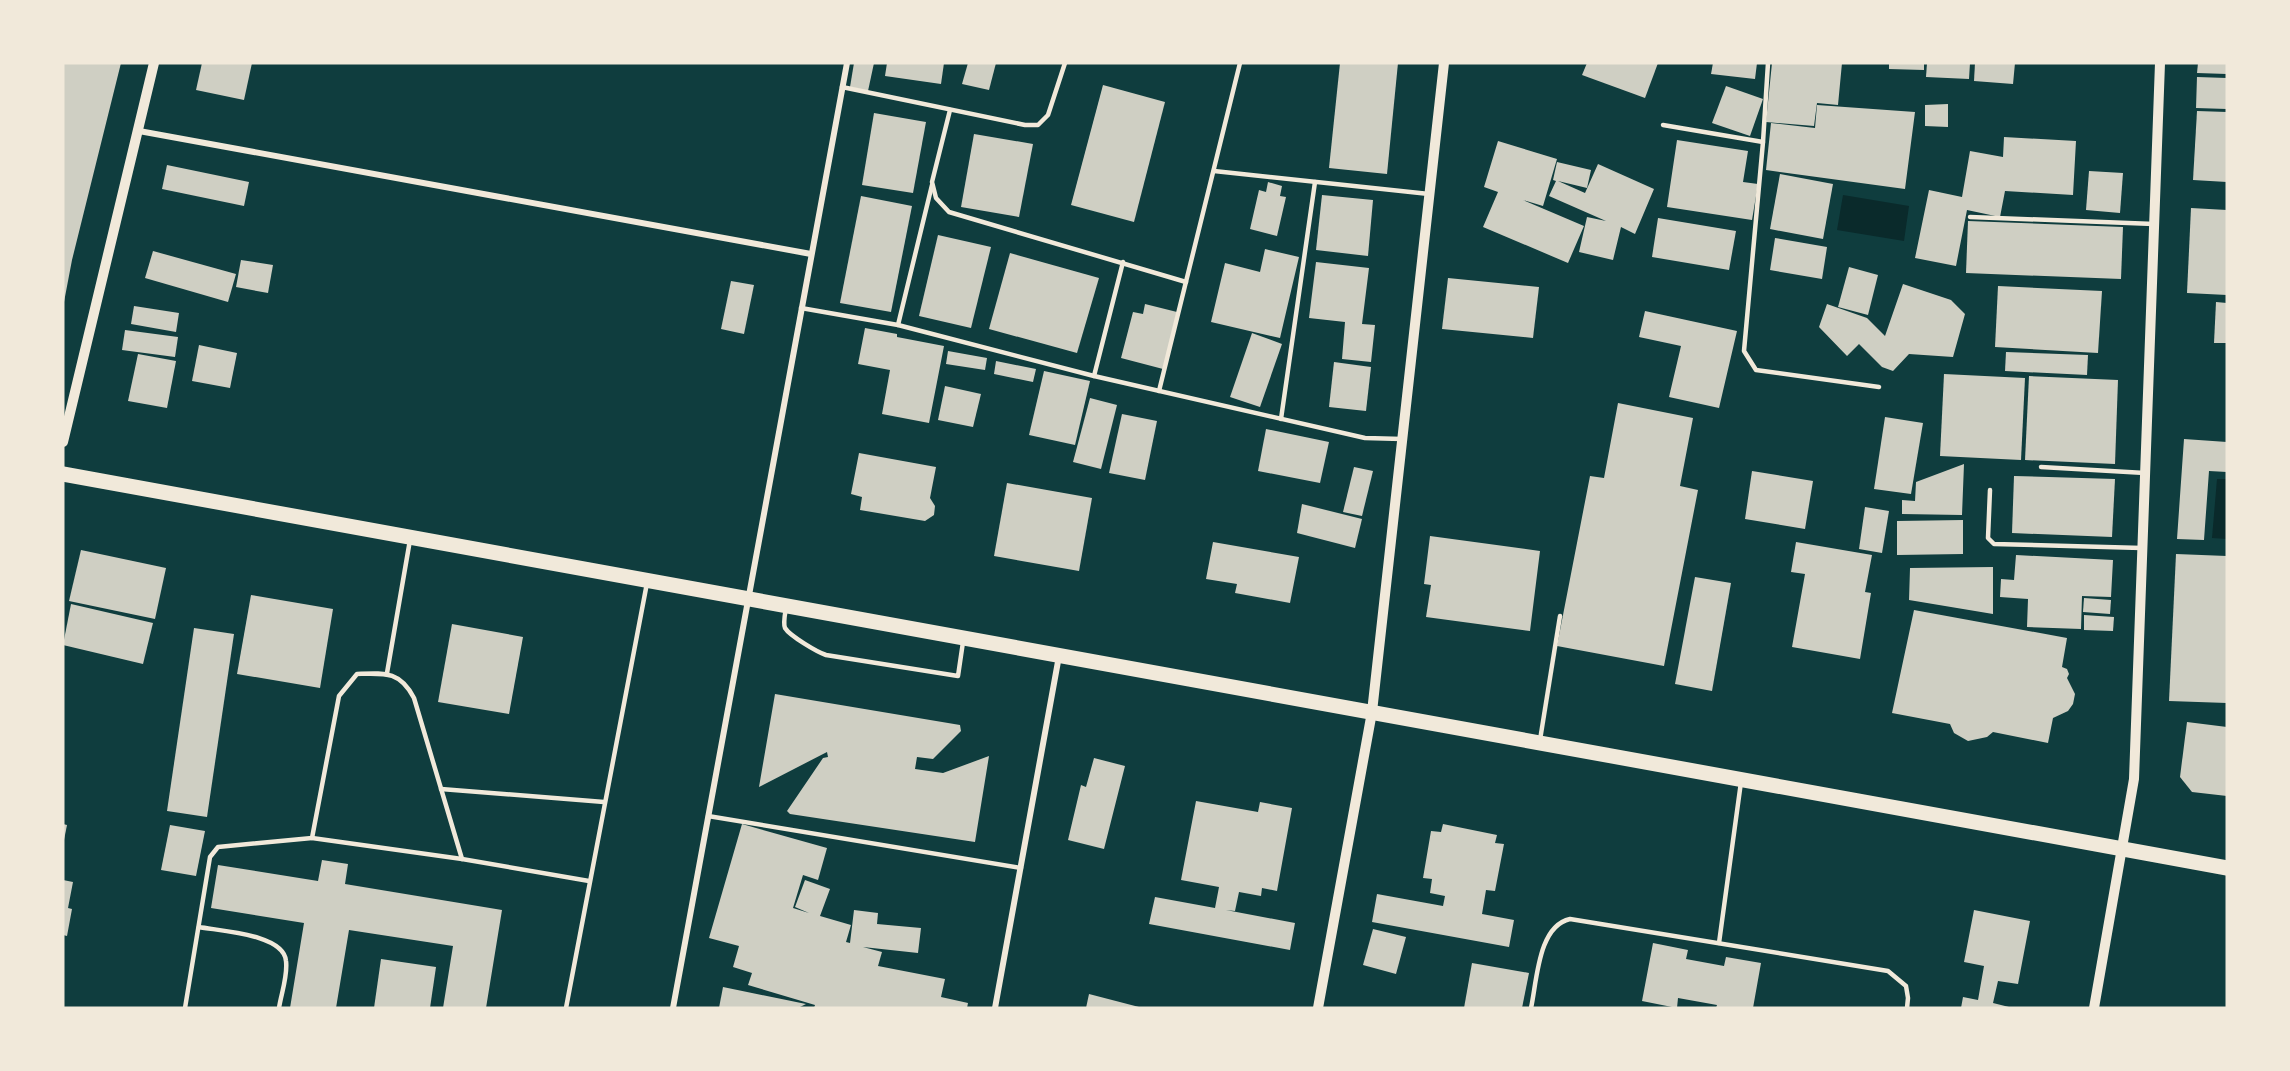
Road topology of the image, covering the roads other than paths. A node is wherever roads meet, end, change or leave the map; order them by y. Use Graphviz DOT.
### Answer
graph roads {
  1 [pos="154,63"];
  2 [pos="847,63"];
  3 [pos="1065,63"];
  4 [pos="1240,63"];
  5 [pos="1444,63"];
  6 [pos="1768,63"];
  7 [pos="2160,63"];
  8 [pos="842,87"];
  9 [pos="950,110"];
  10 [pos="1663,125"];
  11 [pos="139,131"];
  12 [pos="1763,142"];
  13 [pos="1214,171"];
  14 [pos="932,182"];
  15 [pos="1315,182"];
  16 [pos="1430,194"];
  17 [pos="1970,217"];
  18 [pos="2154,224"];
  19 [pos="811,254"];
  20 [pos="1123,262"];
  21 [pos="1186,282"];
  22 [pos="801,309"];
  23 [pos="898,325"];
  24 [pos="1094,376"];
  25 [pos="1879,387"];
  26 [pos="1159,391"];
  27 [pos="1281,419"];
  28 [pos="1402,439"];
  29 [pos="63,442"];
  30 [pos="2041,467"];
  31 [pos="2145,473"];
  32 [pos="63,474"];
  33 [pos="1990,490"];
  34 [pos="411,537"];
  35 [pos="2142,548"];
  36 [pos="647,580"];
  37 [pos="748,598"];
  38 [pos="786,606"];
  39 [pos="1560,616"];
  40 [pos="964,638"];
  41 [pos="1059,655"];
  42 [pos="387,673"];
  43 [pos="1372,712"];
  44 [pos="1539,742"];
  45 [pos="1742,779"];
  46 [pos="441,789"];
  47 [pos="604,802"];
  48 [pos="708,816"];
  49 [pos="312,838"];
  50 [pos="2122,849"];
  51 [pos="462,859"];
  52 [pos="1021,868"];
  53 [pos="2227,868"];
  54 [pos="590,881"];
  55 [pos="199,927"];
  56 [pos="1719,943"];
  57 [pos="185,1008"];
  58 [pos="279,1008"];
  59 [pos="566,1008"];
  60 [pos="673,1008"];
  61 [pos="995,1008"];
  62 [pos="1318,1008"];
  63 [pos="1531,1008"];
  64 [pos="1906,1008"];
  65 [pos="2094,1008"];
  1 -- 11 [label="street"];
  2 -- 8 [label="street"];
  3 -- 9 [label="lane"];
  4 -- 13 [label="lane"];
  5 -- 16 [label="street"];
  6 -- 12 [label="lane"];
  7 -- 18 [label="street"];
  8 -- 9 [label="lane"];
  8 -- 19 [label="street"];
  9 -- 14 [label="lane"];
  10 -- 12 [label="lane"];
  11 -- 19 [label="street"];
  11 -- 29 [label="street"];
  12 -- 25 [label="lane"];
  13 -- 15 [label="lane"];
  13 -- 21 [label="lane"];
  14 -- 20 [label="lane"];
  14 -- 23 [label="lane"];
  15 -- 16 [label="lane"];
  15 -- 27 [label="lane"];
  16 -- 28 [label="street"];
  17 -- 18 [label="lane"];
  18 -- 31 [label="street"];
  19 -- 22 [label="street"];
  20 -- 21 [label="lane"];
  20 -- 24 [label="lane"];
  21 -- 26 [label="lane"];
  22 -- 23 [label="lane"];
  22 -- 37 [label="street"];
  23 -- 24 [label="lane"];
  24 -- 26 [label="lane"];
  26 -- 27 [label="lane"];
  27 -- 28 [label="lane"];
  28 -- 43 [label="street"];
  30 -- 31 [label="lane"];
  31 -- 35 [label="street"];
  32 -- 34 [label="main road"];
  33 -- 35 [label="lane"];
  34 -- 36 [label="main road"];
  34 -- 42 [label="lane"];
  35 -- 50 [label="street"];
  36 -- 37 [label="main road"];
  36 -- 47 [label="lane"];
  37 -- 38 [label="main road"];
  37 -- 48 [label="street"];
  38 -- 40 [label="main road"];
  38 -- 40 [label="lane"];
  39 -- 44 [label="lane"];
  40 -- 41 [label="main road"];
  41 -- 43 [label="main road"];
  41 -- 52 [label="street"];
  42 -- 46 [label="lane"];
  42 -- 49 [label="lane"];
  43 -- 44 [label="main road"];
  43 -- 62 [label="street"];
  44 -- 45 [label="main road"];
  45 -- 50 [label="main road"];
  45 -- 56 [label="lane"];
  46 -- 47 [label="lane"];
  46 -- 51 [label="lane"];
  47 -- 54 [label="lane"];
  48 -- 52 [label="lane"];
  48 -- 60 [label="street"];
  49 -- 51 [label="lane"];
  49 -- 55 [label="lane"];
  50 -- 53 [label="main road"];
  50 -- 65 [label="street"];
  51 -- 54 [label="lane"];
  52 -- 61 [label="street"];
  54 -- 59 [label="lane"];
  55 -- 57 [label="lane"];
  55 -- 58 [label="lane"];
  56 -- 63 [label="lane"];
  56 -- 64 [label="lane"];
}
